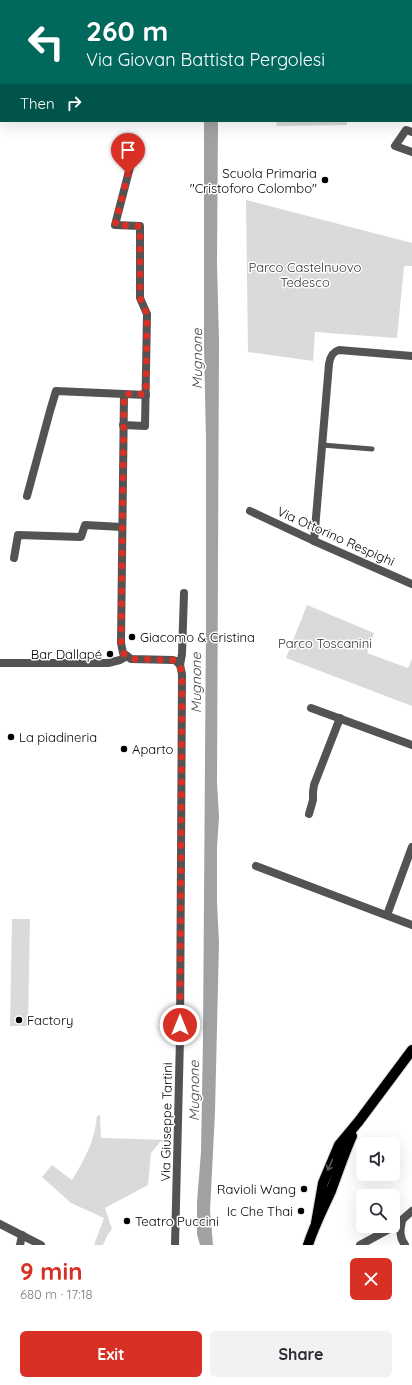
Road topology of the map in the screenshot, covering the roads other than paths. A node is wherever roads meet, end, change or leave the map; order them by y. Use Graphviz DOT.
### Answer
graph roads {
  1 [pos="412,132"];
  2 [pos="136,144"];
  3 [pos="412,152"];
  4 [pos="412,356"];
  5 [pos="124,394"];
  6 [pos="146,394"];
  7 [pos="123,425"];
  8 [pos="322,445"];
  9 [pos="372,449"];
  10 [pos="27,496"];
  11 [pos="250,511"];
  12 [pos="122,527"];
  13 [pos="314,541"];
  14 [pos="14,558"];
  15 [pos="412,584"];
  16 [pos="184,593"];
  17 [pos="126,656"];
  18 [pos="0,663"];
  19 [pos="180,665"];
  20 [pos="311,708"];
  21 [pos="340,718"];
  22 [pos="412,745"];
  23 [pos="309,814"];
  24 [pos="412,847"];
  25 [pos="256,866"];
  26 [pos="387,915"];
  27 [pos="412,925"];
  28 [pos="412,1050"];
  29 [pos="412,1211"];
  30 [pos="402,1221"];
  31 [pos="0,1224"];
  32 [pos="22,1235"];
  33 [pos="20,1245"];
  34 [pos="41,1245"];
  35 [pos="175,1245"];
  36 [pos="308,1245"];
  37 [pos="360,1245"];
  38 [pos="405,1245"];
  1 -- 3 [label="street"];
  2 -- 6 [label="street"];
  4 -- 8 [label="street"];
  5 -- 6 [label="street"];
  5 -- 7 [label="street"];
  5 -- 10 [label="street"];
  6 -- 7 [label="street"];
  7 -- 12 [label="street"];
  8 -- 9 [label="lane"];
  8 -- 13 [label="street"];
  11 -- 13 [label="street, Via Ottorino Respighi"];
  12 -- 14 [label="street"];
  12 -- 17 [label="street"];
  13 -- 15 [label="street, Via Ottorino Respighi"];
  16 -- 19 [label="street, Via Giuseppe Tartini"];
  17 -- 18 [label="street"];
  17 -- 19 [label="street"];
  19 -- 35 [label="street, Via Giuseppe Tartini"];
  20 -- 21 [label="street"];
  21 -- 22 [label="street"];
  21 -- 23 [label="street"];
  24 -- 26 [label="street"];
  25 -- 26 [label="street"];
  26 -- 27 [label="street"];
  28 -- 36 [label="main road"];
  29 -- 30 [label="street"];
  30 -- 37 [label="street"];
  30 -- 38 [label="street"];
  31 -- 32 [label="street"];
  32 -- 33 [label="street"];
  32 -- 34 [label="street"];
}
